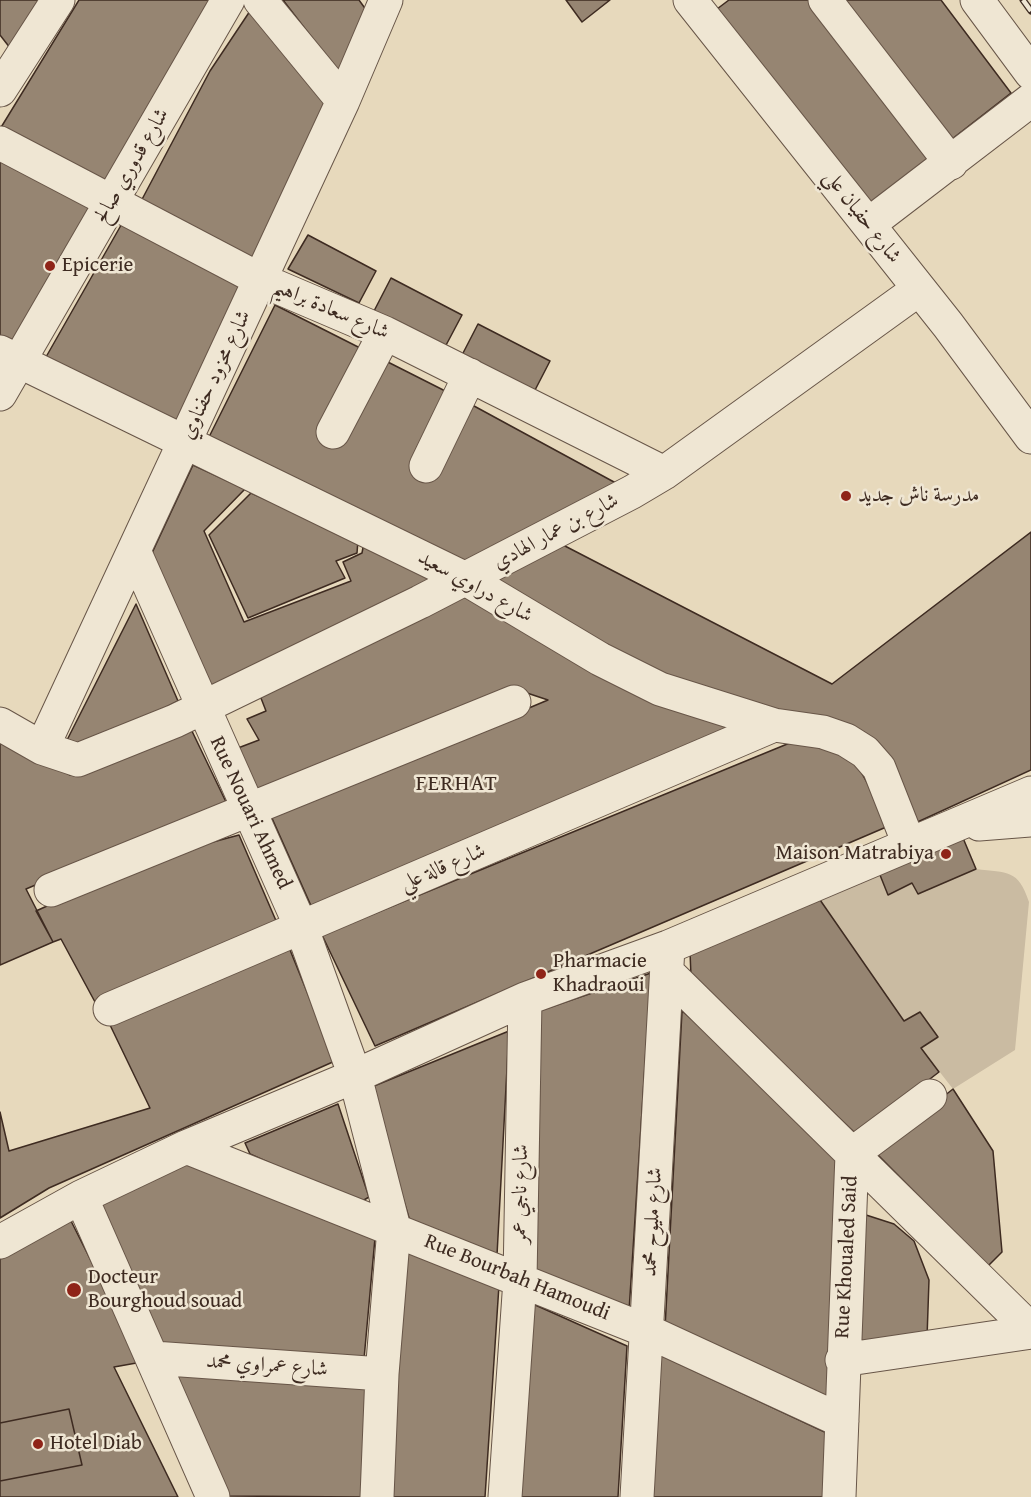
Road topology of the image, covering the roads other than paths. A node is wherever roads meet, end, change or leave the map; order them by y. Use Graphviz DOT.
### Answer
graph roads {
  1 [pos="58,0"];
  2 [pos="228,0"];
  3 [pos="260,0"];
  4 [pos="825,0"];
  5 [pos="977,0"];
  6 [pos="383,2"];
  7 [pos="701,4"];
  8 [pos="1031,73"];
  9 [pos="3,76"];
  10 [pos="1031,100"];
  11 [pos="343,101"];
  12 [pos="0,143"];
  13 [pos="951,163"];
  14 [pos="112,200"];
  15 [pos="868,224"];
  16 [pos="261,280"];
  17 [pos="919,289"];
  18 [pos="385,333"];
  19 [pos="10,357"];
  20 [pos="470,375"];
  21 [pos="0,394"];
  22 [pos="333,432"];
  23 [pos="1031,437"];
  24 [pos="184,443"];
  25 [pos="426,466"];
  26 [pos="664,473"];
  27 [pos="135,553"];
  28 [pos="466,579"];
  29 [pos="514,702"];
  30 [pos="201,706"];
  31 [pos="0,724"];
  32 [pos="774,725"];
  33 [pos="42,748"];
  34 [pos="1031,793"];
  35 [pos="250,811"];
  36 [pos="1031,820"];
  37 [pos="959,826"];
  38 [pos="909,844"];
  39 [pos="51,890"];
  40 [pos="302,929"];
  41 [pos="668,959"];
  42 [pos="525,999"];
  43 [pos="111,1009"];
  44 [pos="355,1076"];
  45 [pos="930,1096"];
  46 [pos="186,1146"];
  47 [pos="852,1154"];
  48 [pos="81,1197"];
  49 [pos="394,1228"];
  50 [pos="0,1242"];
  51 [pos="520,1280"];
  52 [pos="647,1331"];
  53 [pos="1031,1331"];
  54 [pos="153,1358"];
  55 [pos="842,1360"];
  56 [pos="382,1374"];
  57 [pos="842,1421"];
  58 [pos="213,1497"];
  59 [pos="377,1497"];
  60 [pos="505,1497"];
  61 [pos="638,1497"];
  62 [pos="839,1497"];
  1 -- 9 [label="street"];
  2 -- 14 [label="street, شارع قدوري صالح"];
  3 -- 11 [label="street"];
  4 -- 13 [label="street"];
  5 -- 8 [label="street"];
  6 -- 11 [label="street, شارع محزود حفناوي"];
  7 -- 15 [label="street, شارع حفيان علي"];
  10 -- 13 [label="street"];
  11 -- 16 [label="street, شارع محزود حفناوي"];
  12 -- 14 [label="street, شارع سعادة براهيم"];
  13 -- 15 [label="street"];
  14 -- 16 [label="street, شارع سعادة براهيم"];
  14 -- 19 [label="street, شارع قدوري صالح"];
  15 -- 17 [label="street, شارع حفيان علي"];
  16 -- 18 [label="street, شارع سعادة براهيم"];
  16 -- 24 [label="street, شارع محزود حفناوي"];
  17 -- 23 [label="street, شارع حفيان علي"];
  17 -- 26 [label="street, شارع بن عمار الهادي"];
  18 -- 20 [label="street, شارع سعادة براهيم"];
  18 -- 22 [label="street"];
  19 -- 21 [label="street, شارع قدوري صالح"];
  19 -- 24 [label="street, شارع دراوي سعيد"];
  20 -- 25 [label="street"];
  20 -- 26 [label="street, شارع سعادة براهيم"];
  24 -- 27 [label="street, شارع محزود حفناوي"];
  24 -- 28 [label="street, شارع دراوي سعيد"];
  26 -- 28 [label="street, شارع بن عمار الهادي"];
  27 -- 30 [label="street, Rue Nouari Ahmed"];
  27 -- 33 [label="street, شارع محزود حفناوي"];
  28 -- 30 [label="street, شارع بن عمار الهادي"];
  28 -- 32 [label="street, شارع دراوي سعيد"];
  29 -- 35 [label="street"];
  30 -- 33 [label="street, شارع بن عمار الهادي"];
  30 -- 35 [label="street, Rue Nouari Ahmed"];
  31 -- 33 [label="street, شارع بن عمار الهادي"];
  32 -- 38 [label="street, شارع دراوي سعيد"];
  32 -- 40 [label="street, شارع قالة علي"];
  34 -- 37 [label="street"];
  35 -- 39 [label="street"];
  35 -- 40 [label="street, Rue Nouari Ahmed"];
  36 -- 37 [label="street"];
  37 -- 38 [label="street"];
  38 -- 41 [label="street"];
  40 -- 43 [label="street, شارع قالة علي"];
  40 -- 44 [label="street, Rue Nouari Ahmed"];
  41 -- 42 [label="street"];
  41 -- 47 [label="street"];
  41 -- 52 [label="street, شارع مليوح محمد"];
  42 -- 44 [label="street"];
  42 -- 51 [label="street, شارع ناجي عمر"];
  44 -- 46 [label="street"];
  44 -- 49 [label="street"];
  45 -- 47 [label="street"];
  46 -- 48 [label="street"];
  46 -- 49 [label="street, Rue Bourbah Hamoudi"];
  47 -- 53 [label="street"];
  47 -- 55 [label="street, Rue Khoualed Said"];
  48 -- 50 [label="street"];
  48 -- 54 [label="street"];
  49 -- 51 [label="street, Rue Bourbah Hamoudi"];
  49 -- 56 [label="street"];
  51 -- 52 [label="street, Rue Bourbah Hamoudi"];
  51 -- 60 [label="street, شارع ناجي عمر"];
  52 -- 57 [label="street, Rue Bourbah Hamoudi"];
  52 -- 61 [label="street, شارع مليوح محمد"];
  53 -- 55 [label="street"];
  54 -- 56 [label="street, شارع عمراوي محمد"];
  54 -- 58 [label="street"];
  55 -- 57 [label="street, Rue Khoualed Said"];
  56 -- 59 [label="street"];
  57 -- 62 [label="street, Rue Khoualed Said"];
}
